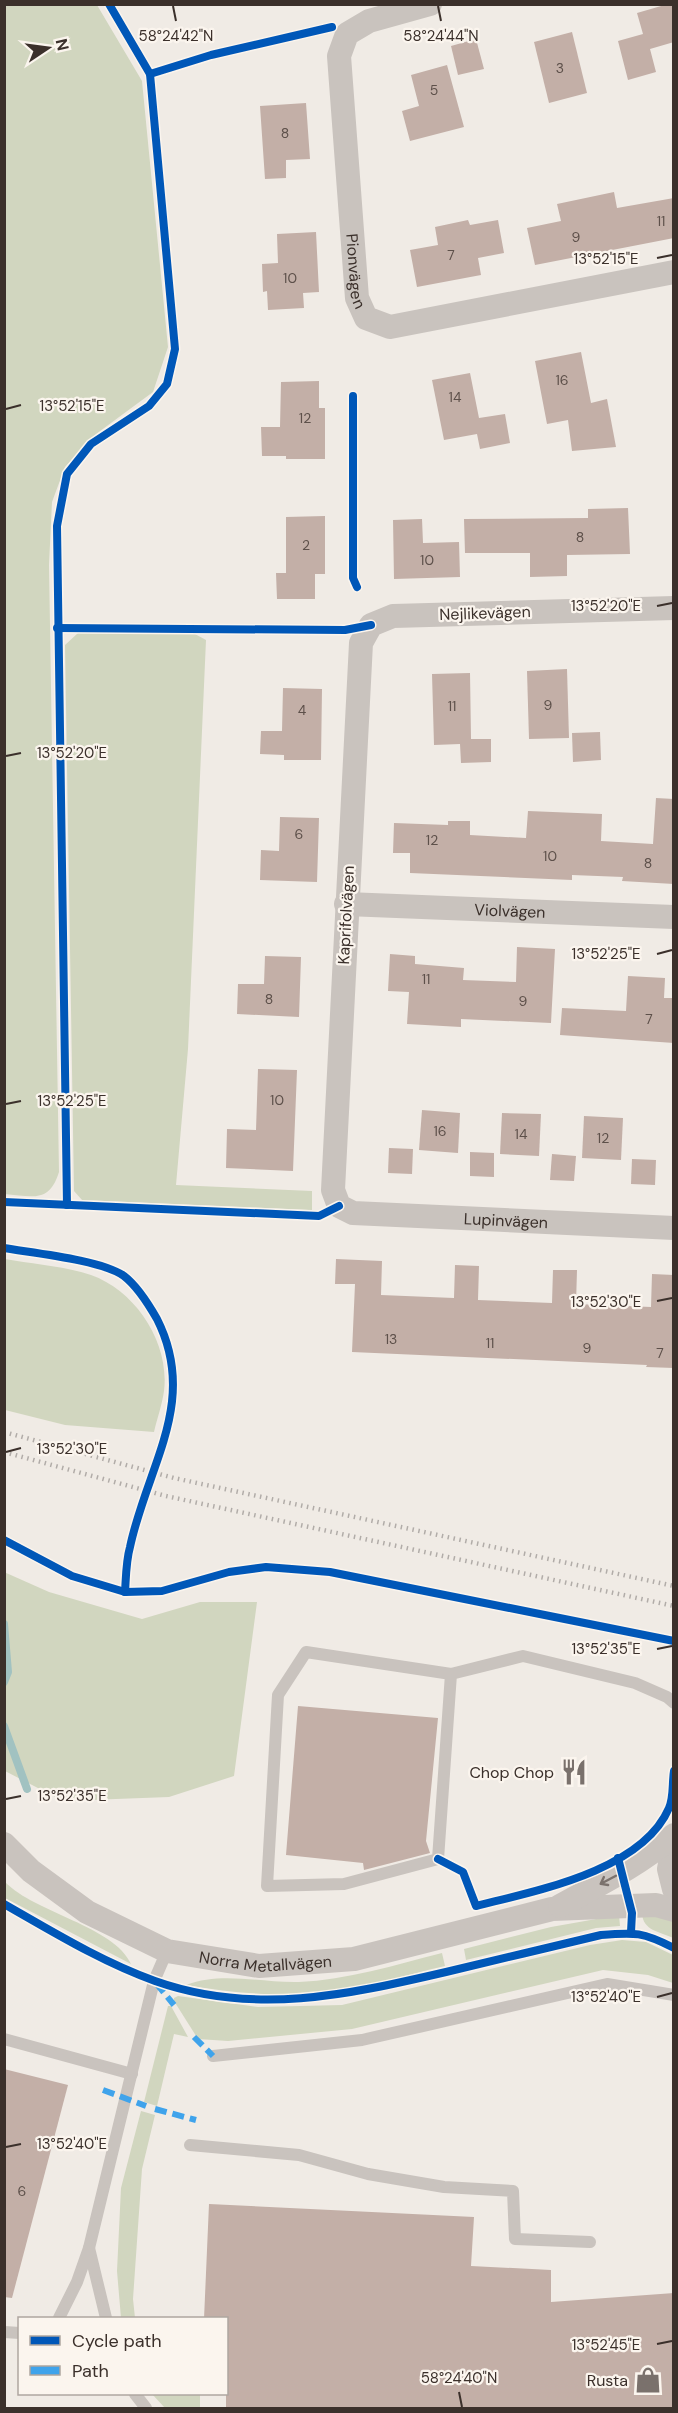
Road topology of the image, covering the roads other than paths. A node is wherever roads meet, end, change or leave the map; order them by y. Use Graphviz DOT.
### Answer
graph roads {
  1 [pos="430,4"];
  2 [pos="674,272"];
  3 [pos="674,608"];
  4 [pos="371,625"];
  5 [pos="346,904"];
  6 [pos="674,917"];
  7 [pos="339,1206"];
  8 [pos="674,1228"];
  9 [pos="451,1674"];
  10 [pos="674,1703"];
  11 [pos="674,1835"];
  12 [pos="674,1842"];
  13 [pos="4,1844"];
  14 [pos="674,1889"];
  15 [pos="552,1909"];
  16 [pos="674,1910"];
  17 [pos="167,1951"];
  18 [pos="674,1995"];
  19 [pos="4,2039"];
  20 [pos="213,2056"];
  21 [pos="132,2074"];
  22 [pos="190,2145"];
  23 [pos="590,2242"];
  24 [pos="89,2248"];
  25 [pos="60,2317"];
  26 [pos="106,2317"];
  27 [pos="136,2395"];
  28 [pos="146,2409"];
  1 -- 2 [label="street, Pionvägen"];
  3 -- 4 [label="street, Nejlikevägen"];
  4 -- 5 [label="street, Kaprifolvägen"];
  5 -- 6 [label="street, Violvägen"];
  5 -- 7 [label="street, Kaprifolvägen"];
  7 -- 8 [label="street, Lupinvägen"];
  9 -- 9 [label="lane"];
  9 -- 10 [label="lane"];
  11 -- 15 [label="street, Norra Metallvägen, one-way"];
  12 -- 14 [label="street"];
  13 -- 17 [label="street, Norra Metallvägen"];
  15 -- 16 [label="street, Norra Metallvägen"];
  15 -- 17 [label="street, Norra Metallvägen"];
  17 -- 21 [label="lane"];
  18 -- 20 [label="lane"];
  19 -- 21 [label="lane"];
  21 -- 24 [label="lane"];
  22 -- 23 [label="lane"];
  24 -- 25 [label="lane"];
  24 -- 26 [label="lane"];
  27 -- 28 [label="lane"];
}
